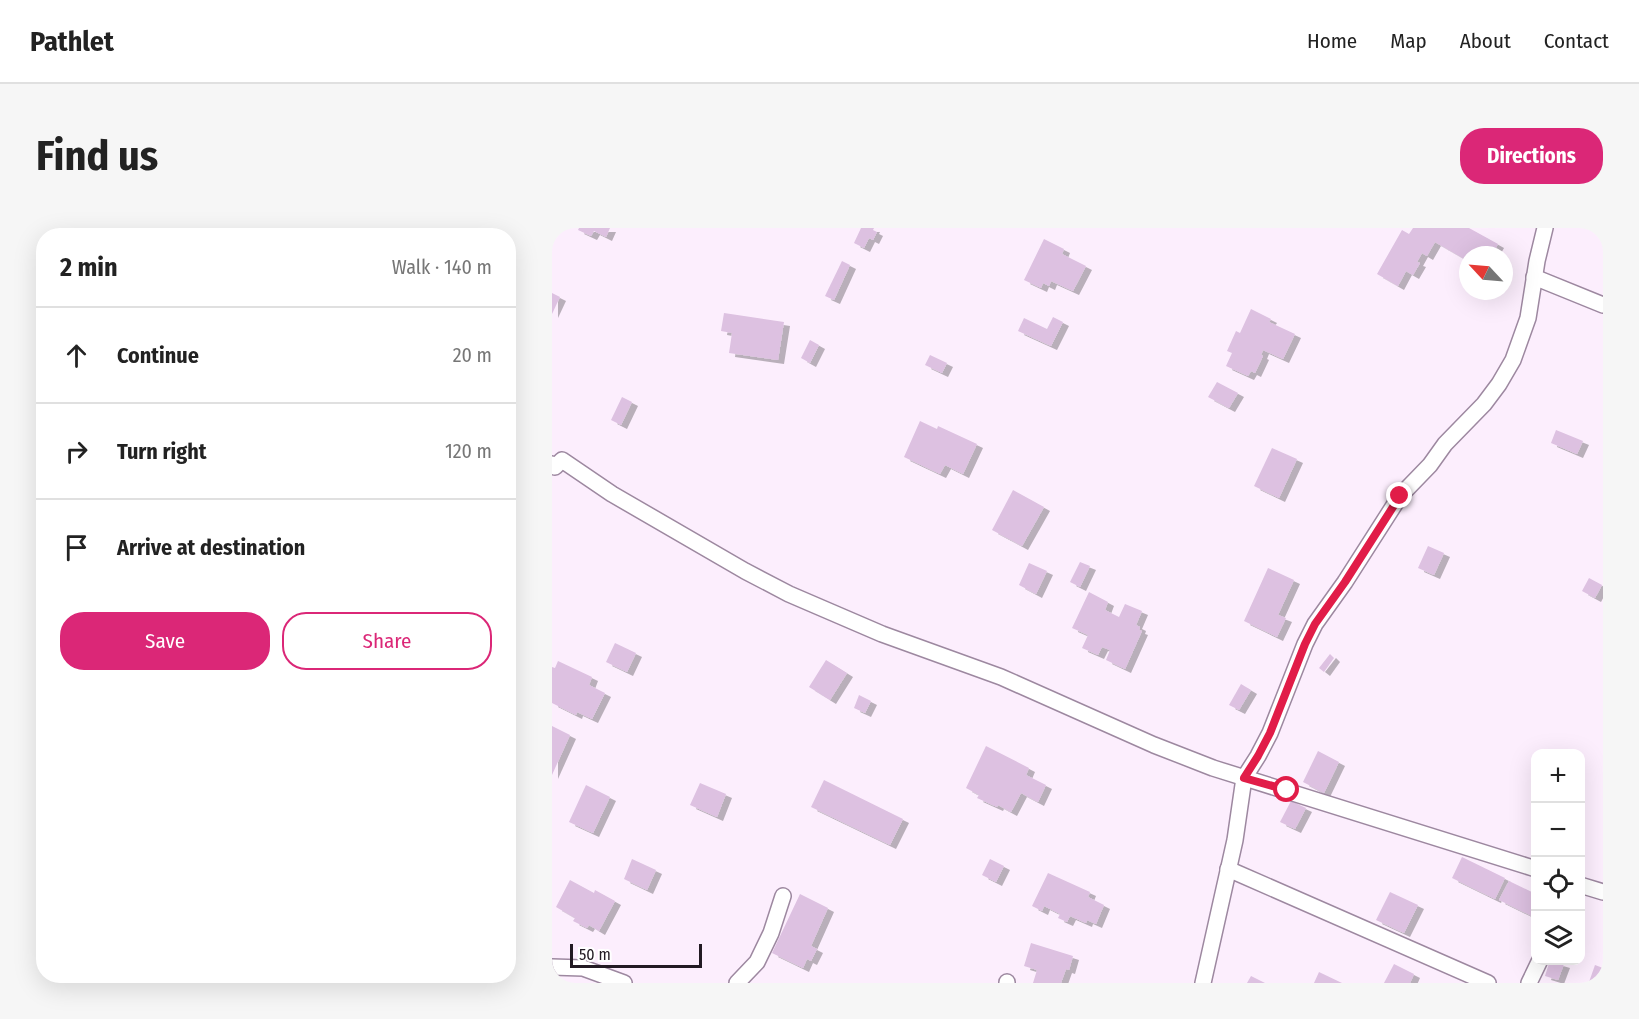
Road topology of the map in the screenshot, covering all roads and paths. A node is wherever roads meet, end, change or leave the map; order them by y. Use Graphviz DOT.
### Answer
graph roads {
  1 [pos="1545,228"];
  2 [pos="1534,277"];
  3 [pos="1603,305"];
  4 [pos="553,470"];
  5 [pos="1244,778"];
  6 [pos="1531,867"];
  7 [pos="1228,869"];
  8 [pos="1585,886"];
  9 [pos="1603,892"];
  10 [pos="783,896"];
  11 [pos="1537,965"];
  12 [pos="552,967"];
  13 [pos="1457,977"];
  14 [pos="624,983"];
  15 [pos="737,983"];
  16 [pos="1203,983"];
  17 [pos="1488,983"];
  18 [pos="1529,983"];
  1 -- 2 [label="street"];
  2 -- 3 [label="street"];
  2 -- 5 [label="street"];
  4 -- 5 [label="street"];
  5 -- 6 [label="street"];
  5 -- 7 [label="street"];
  7 -- 13 [label="street"];
  7 -- 16 [label="street"];
  8 -- 9 [label="street"];
  10 -- 15 [label="street"];
  11 -- 18 [label="street"];
  12 -- 14 [label="street"];
  13 -- 17 [label="street"];
}
